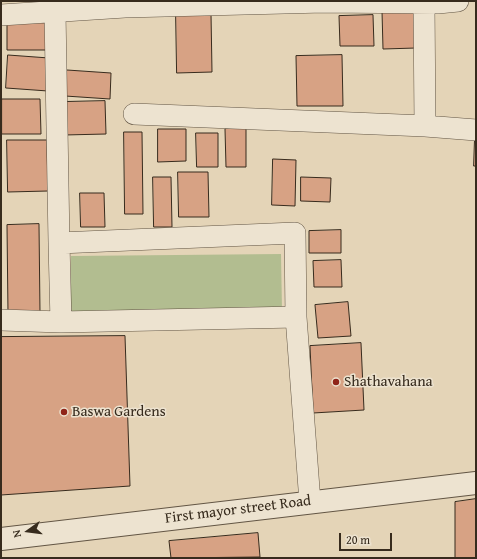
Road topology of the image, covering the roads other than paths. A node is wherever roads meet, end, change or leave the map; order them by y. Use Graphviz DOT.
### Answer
graph roads {
  1 [pos="324,1"];
  2 [pos="458,1"];
  3 [pos="433,2"];
  4 [pos="124,4"];
  5 [pos="55,12"];
  6 [pos="1,15"];
  7 [pos="134,114"];
  8 [pos="425,126"];
  9 [pos="476,130"];
  10 [pos="59,243"];
  11 [pos="296,317"];
  12 [pos="1,320"];
  13 [pos="61,322"];
  14 [pos="476,483"];
  15 [pos="310,502"];
  16 [pos="1,539"];
  1 -- 3 [label="street"];
  1 -- 4 [label="street"];
  2 -- 3 [label="street"];
  3 -- 8 [label="street"];
  4 -- 5 [label="street"];
  5 -- 6 [label="street"];
  5 -- 10 [label="street"];
  7 -- 8 [label="street"];
  8 -- 9 [label="street"];
  10 -- 11 [label="street"];
  10 -- 13 [label="street"];
  11 -- 13 [label="street"];
  11 -- 15 [label="street"];
  12 -- 13 [label="street"];
  14 -- 15 [label="street, First mayor street Road"];
  15 -- 16 [label="street, First mayor street Road"];
}
